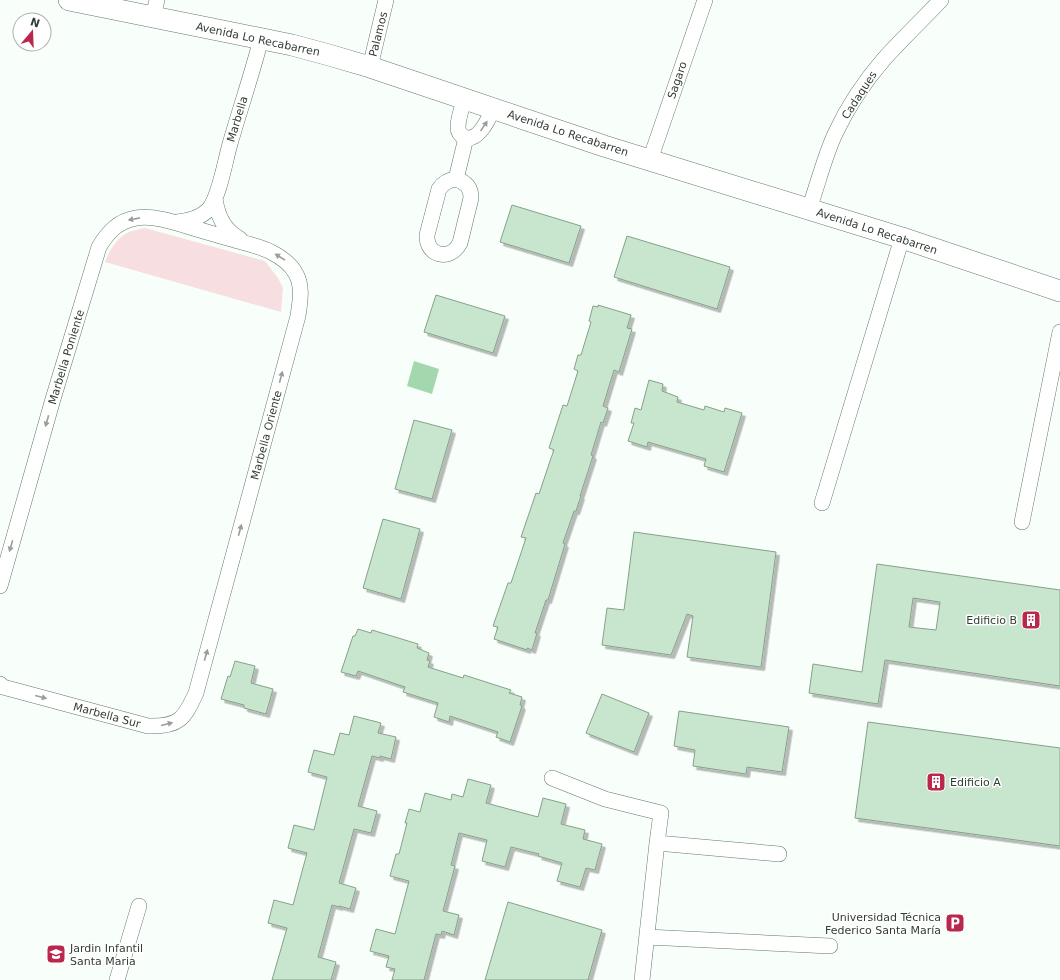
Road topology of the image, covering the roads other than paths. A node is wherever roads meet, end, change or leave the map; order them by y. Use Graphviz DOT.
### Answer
graph roads {
  1 [pos="69,0"];
  2 [pos="386,0"];
  3 [pos="705,0"];
  4 [pos="941,0"];
  5 [pos="155,9"];
  6 [pos="261,39"];
  7 [pos="370,67"];
  8 [pos="464,99"];
  9 [pos="494,109"];
  10 [pos="466,138"];
  11 [pos="650,160"];
  12 [pos="456,180"];
  13 [pos="215,199"];
  14 [pos="809,210"];
  15 [pos="172,222"];
  16 [pos="207,232"];
  17 [pos="902,238"];
  18 [pos="248,244"];
  19 [pos="1060,291"];
  20 [pos="1060,332"];
  21 [pos="822,503"];
  22 [pos="1022,522"];
  23 [pos="0,586"];
  24 [pos="2,686"];
  25 [pos="196,693"];
  26 [pos="552,778"];
  27 [pos="657,844"];
  28 [pos="779,854"];
  29 [pos="139,906"];
  30 [pos="646,937"];
  31 [pos="830,946"];
  32 [pos="118,980"];
  33 [pos="642,980"];
  1 -- 5 [label="street, Avenida Lo Recabarren"];
  2 -- 7 [label="street, Palamos"];
  3 -- 11 [label="street, Sagaro"];
  4 -- 14 [label="street, Cadaques"];
  5 -- 6 [label="street, Avenida Lo Recabarren"];
  6 -- 7 [label="street, Avenida Lo Recabarren"];
  6 -- 13 [label="street, Marbella"];
  7 -- 8 [label="street, Avenida Lo Recabarren"];
  8 -- 9 [label="street, Avenida Lo Recabarren"];
  8 -- 10 [label="street"];
  10 -- 9 [label="street, one-way"];
  9 -- 11 [label="street, Avenida Lo Recabarren"];
  10 -- 12 [label="street"];
  11 -- 14 [label="street, Avenida Lo Recabarren"];
  12 -- 12 [label="street"];
  13 -- 15 [label="street, Marbella"];
  13 -- 18 [label="street"];
  14 -- 17 [label="street, Avenida Lo Recabarren"];
  15 -- 16 [label="street, Marbella Poniente"];
  15 -- 23 [label="street, Marbella Poniente, one-way"];
  16 -- 18 [label="street, Marbella Oriente"];
  17 -- 19 [label="street, Avenida Lo Recabarren"];
  17 -- 21 [label="street"];
  25 -- 18 [label="street, Marbella Oriente, one-way"];
  20 -- 22 [label="street"];
  24 -- 25 [label="street, Marbella Sur, one-way"];
  26 -- 27 [label="street"];
  27 -- 28 [label="street"];
  27 -- 30 [label="street"];
  29 -- 32 [label="street"];
  30 -- 31 [label="street"];
  30 -- 33 [label="street"];
}
